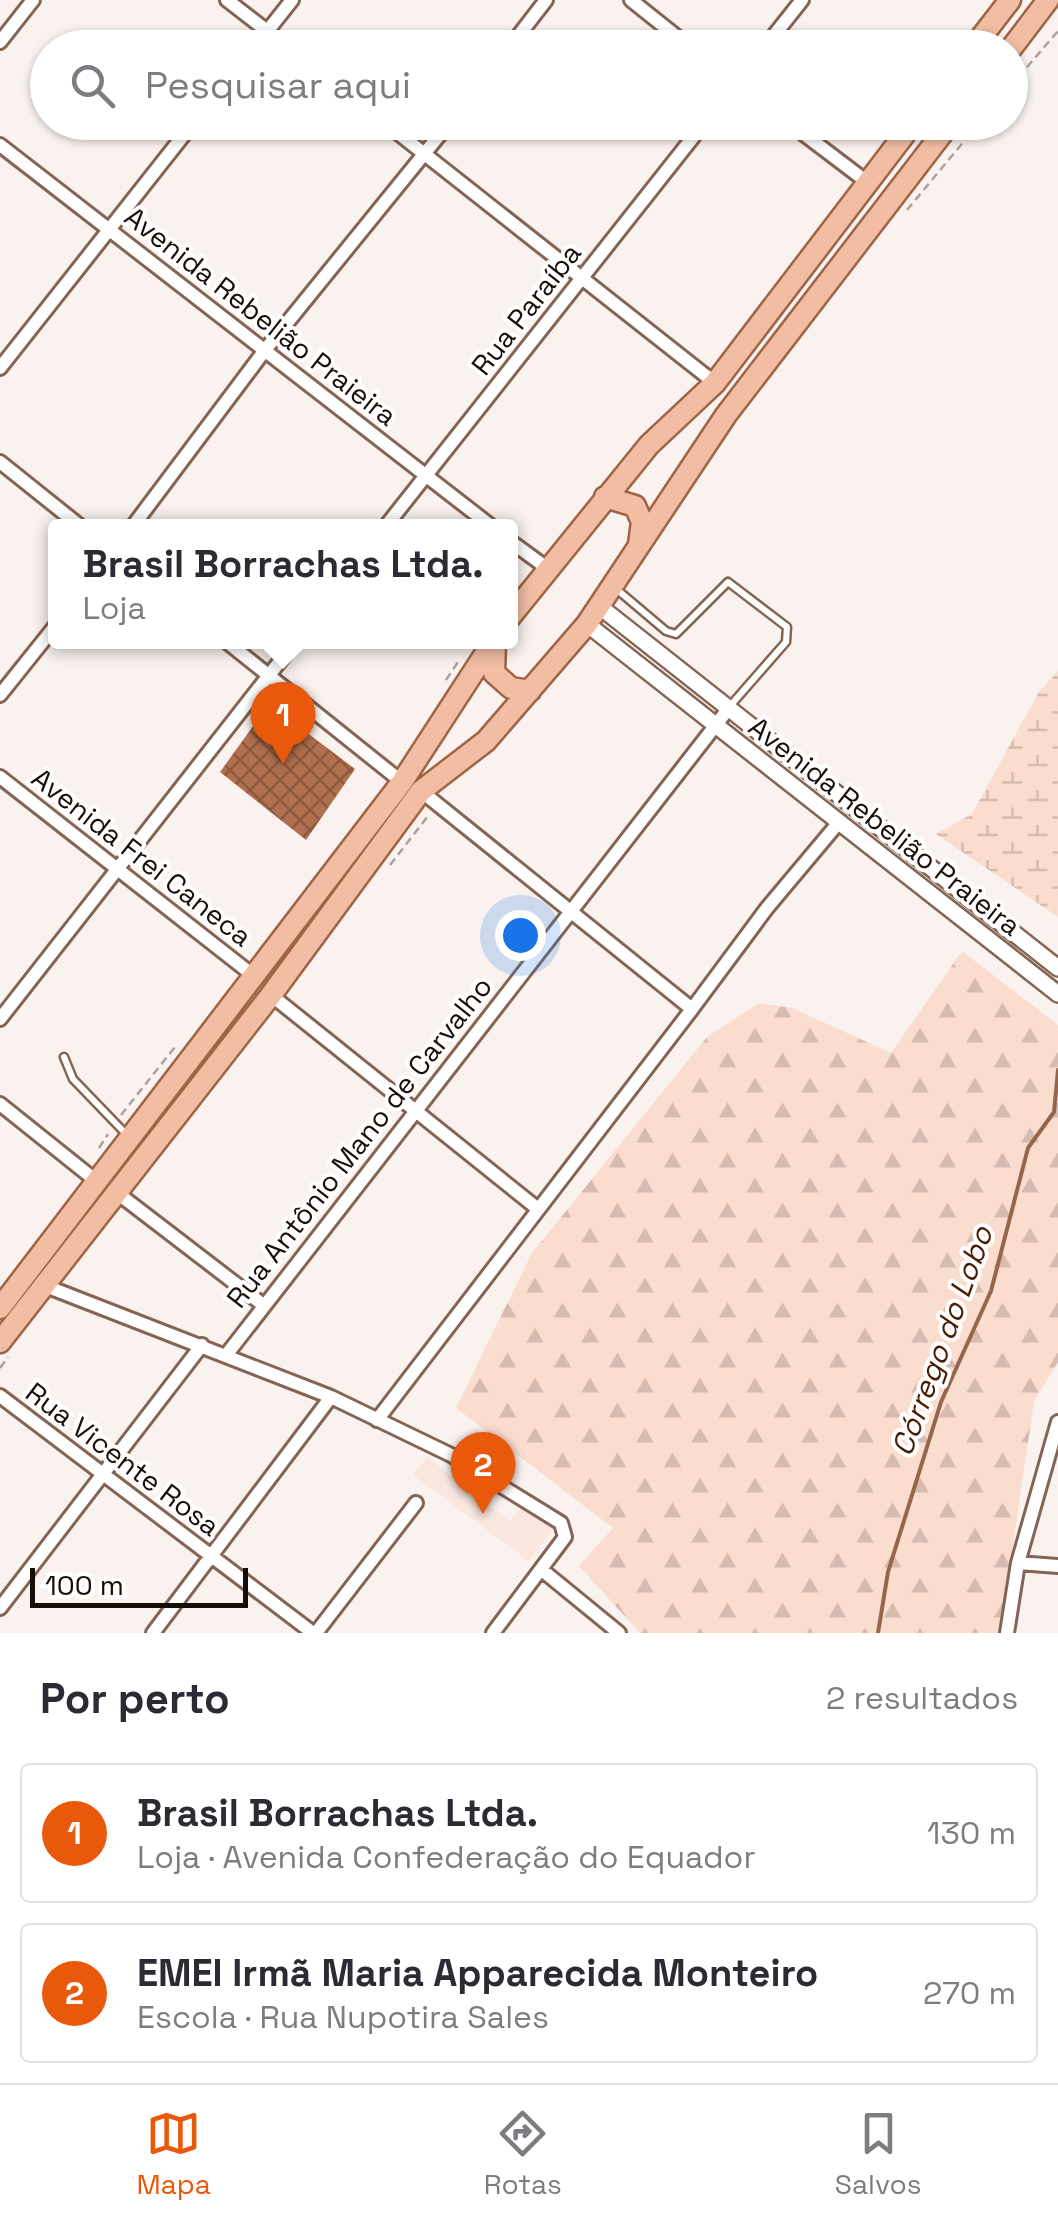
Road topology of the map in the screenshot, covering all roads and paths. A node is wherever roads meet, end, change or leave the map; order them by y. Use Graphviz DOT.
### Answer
graph roads {
  1 [pos="34,0"];
  2 [pos="227,0"];
  3 [pos="292,0"];
  4 [pos="546,0"];
  5 [pos="631,0"];
  6 [pos="802,0"];
  7 [pos="1010,0"];
  8 [pos="1048,0"];
  9 [pos="267,30"];
  10 [pos="269,30"];
  11 [pos="523,30"];
  12 [pos="668,30"];
  13 [pos="778,30"];
  14 [pos="987,30"];
  15 [pos="1025,30"];
  16 [pos="1058,30"];
  17 [pos="0,42"];
  18 [pos="1028,66"];
  19 [pos="180,140"];
  20 [pos="406,140"];
  21 [pos="436,140"];
  22 [pos="691,140"];
  23 [pos="812,140"];
  24 [pos="900,140"];
  25 [pos="937,140"];
  26 [pos="0,144"];
  27 [pos="425,155"];
  28 [pos="867,182"];
  29 [pos="110,228"];
  30 [pos="582,278"];
  31 [pos="264,350"];
  32 [pos="0,368"];
  33 [pos="716,382"];
  34 [pos="0,462"];
  35 [pos="425,477"];
  36 [pos="605,497"];
  37 [pos="71,519"];
  38 [pos="137,519"];
  39 [pos="392,519"];
  40 [pos="482,519"];
  41 [pos="639,546"];
  42 [pos="518,547"];
  43 [pos="547,568"];
  44 [pos="613,586"];
  45 [pos="518,606"];
  46 [pos="593,615"];
  47 [pos="48,635"];
  48 [pos="236,649"];
  49 [pos="289,649"];
  50 [pos="490,649"];
  51 [pos="494,649"];
  52 [pos="269,674"];
  53 [pos="530,691"];
  54 [pos="0,695"];
  55 [pos="728,708"];
  56 [pos="715,724"];
  57 [pos="0,777"];
  58 [pos="412,786"];
  59 [pos="835,792"];
  60 [pos="823,808"];
  61 [pos="840,821"];
  62 [pos="116,871"];
  63 [pos="568,910"];
  64 [pos="1058,968"];
  65 [pos="254,976"];
  66 [pos="1058,994"];
  67 [pos="271,995"];
  68 [pos="692,1008"];
  69 [pos="0,1019"];
  70 [pos="64,1057"];
  71 [pos="0,1104"];
  72 [pos="417,1110"];
  73 [pos="128,1136"];
  74 [pos="94,1180"];
  75 [pos="116,1192"];
  76 [pos="538,1210"];
  77 [pos="43,1285"];
  78 [pos="262,1304"];
  79 [pos="1,1305"];
  80 [pos="0,1342"];
  81 [pos="202,1344"];
  82 [pos="227,1354"];
  83 [pos="0,1396"];
  84 [pos="330,1397"];
  85 [pos="377,1420"];
  86 [pos="1056,1429"];
  87 [pos="102,1475"];
  88 [pos="416,1503"];
  89 [pos="211,1558"];
  90 [pos="1018,1563"];
  91 [pos="1058,1566"];
  92 [pos="542,1570"];
  93 [pos="0,1608"];
  94 [pos="153,1633"];
  95 [pos="315,1633"];
  96 [pos="493,1633"];
  97 [pos="619,1633"];
  98 [pos="1007,1633"];
  1 -- 17 [label="street"];
  2 -- 9 [label="street"];
  3 -- 10 [label="street"];
  4 -- 11 [label="street"];
  5 -- 12 [label="street"];
  6 -- 13 [label="street"];
  7 -- 14 [label="main road"];
  8 -- 15 [label="main road"];
  16 -- 18 [label="path"];
  19 -- 29 [label="street"];
  20 -- 27 [label="street"];
  21 -- 27 [label="street"];
  22 -- 30 [label="street, Rua Paraíba"];
  23 -- 28 [label="street"];
  24 -- 28 [label="main road"];
  25 -- 41 [label="main road"];
  26 -- 29 [label="street, Avenida Rebelião Praieira"];
  27 -- 30 [label="street"];
  27 -- 31 [label="street"];
  28 -- 33 [label="main road"];
  29 -- 31 [label="street, Avenida Rebelião Praieira"];
  29 -- 32 [label="street"];
  30 -- 33 [label="street"];
  30 -- 35 [label="street, Rua Paraíba"];
  31 -- 35 [label="street, Avenida Rebelião Praieira"];
  31 -- 38 [label="street"];
  33 -- 36 [label="main road"];
  34 -- 37 [label="street"];
  35 -- 39 [label="street, Rua Paraíba"];
  35 -- 40 [label="street, Avenida Rebelião Praieira"];
  36 -- 41 [label="main road"];
  36 -- 43 [label="main road"];
  41 -- 44 [label="main road"];
  42 -- 43 [label="street"];
  43 -- 45 [label="main road"];
  44 -- 46 [label="main road"];
  44 -- 55 [label="lane"];
  46 -- 53 [label="main road"];
  46 -- 55 [label="street, Avenida Rebelião Praieira"];
  46 -- 56 [label="street, Avenida Rebelião Praieira"];
  47 -- 54 [label="street"];
  48 -- 52 [label="street"];
  49 -- 52 [label="street"];
  50 -- 58 [label="main road"];
  51 -- 53 [label="main road"];
  52 -- 58 [label="street"];
  52 -- 62 [label="street"];
  53 -- 58 [label="main road"];
  55 -- 56 [label="street, Rua Antônio Mano de Carvalho"];
  55 -- 59 [label="street, Avenida Rebelião Praieira"];
  56 -- 60 [label="street, Avenida Rebelião Praieira"];
  56 -- 63 [label="street, Rua Antônio Mano de Carvalho"];
  57 -- 62 [label="street, Avenida Frei Caneca"];
  58 -- 63 [label="street"];
  58 -- 65 [label="main road"];
  58 -- 67 [label="main road"];
  59 -- 60 [label="street"];
  59 -- 64 [label="street, Avenida Rebelião Praieira"];
  60 -- 61 [label="street, Avenida Rebelião Praieira"];
  61 -- 66 [label="street, Avenida Rebelião Praieira"];
  61 -- 68 [label="street"];
  62 -- 65 [label="street, Avenida Frei Caneca"];
  62 -- 69 [label="street"];
  63 -- 68 [label="street"];
  63 -- 72 [label="street, Rua Antônio Mano de Carvalho"];
  65 -- 73 [label="main road"];
  67 -- 72 [label="street"];
  67 -- 75 [label="main road"];
  68 -- 76 [label="street"];
  70 -- 73 [label="lane"];
  71 -- 74 [label="street"];
  72 -- 76 [label="street"];
  72 -- 78 [label="street, Rua Antônio Mano de Carvalho"];
  73 -- 74 [label="main road"];
  74 -- 79 [label="main road"];
  75 -- 77 [label="main road"];
  75 -- 78 [label="street"];
  76 -- 85 [label="street"];
  77 -- 80 [label="main road"];
  77 -- 81 [label="street"];
  78 -- 82 [label="street, Rua Antônio Mano de Carvalho"];
  81 -- 82 [label="street"];
  81 -- 87 [label="street"];
  82 -- 84 [label="street"];
  83 -- 87 [label="street, Rua Vicente Rosa"];
  84 -- 85 [label="street"];
  84 -- 89 [label="street"];
  85 -- 92 [label="street"];
  86 -- 90 [label="street"];
  87 -- 89 [label="street, Rua Vicente Rosa"];
  87 -- 93 [label="street"];
  88 -- 95 [label="street"];
  89 -- 94 [label="street"];
  89 -- 95 [label="street, Rua Vicente Rosa"];
  90 -- 91 [label="street"];
  90 -- 98 [label="street"];
  92 -- 96 [label="street"];
  92 -- 97 [label="street"];
}
